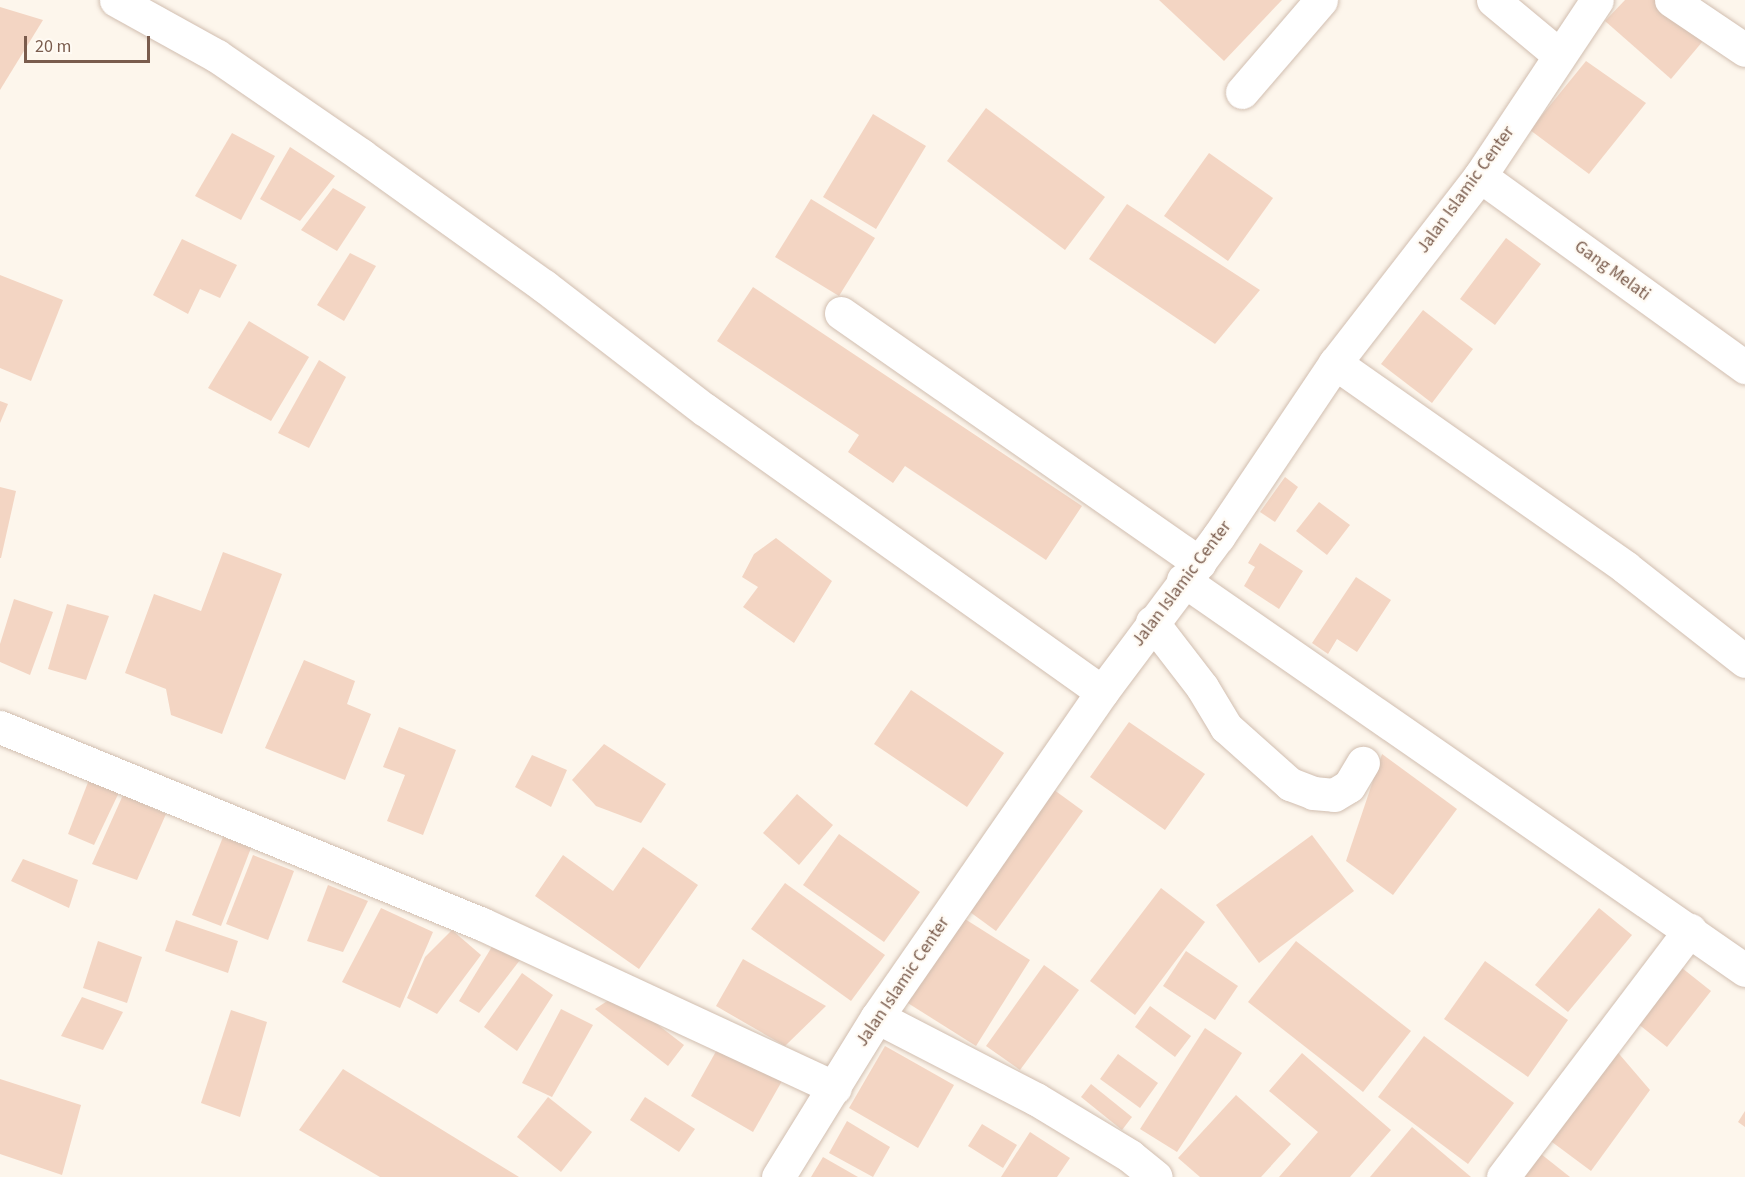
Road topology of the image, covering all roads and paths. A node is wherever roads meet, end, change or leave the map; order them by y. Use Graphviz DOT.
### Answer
graph roads {
  1 [pos="116,0"];
  2 [pos="1321,0"];
  3 [pos="1494,0"];
  4 [pos="1597,0"];
  5 [pos="1671,0"];
  6 [pos="1745,50"];
  7 [pos="1559,55"];
  8 [pos="1242,92"];
  9 [pos="1480,176"];
  10 [pos="841,313"];
  11 [pos="1335,363"];
  12 [pos="1745,366"];
  13 [pos="1191,571"];
  14 [pos="1152,622"];
  15 [pos="1745,661"];
  16 [pos="1102,692"];
  17 [pos="0,727"];
  18 [pos="1363,763"];
  19 [pos="1690,930"];
  20 [pos="1745,970"];
  21 [pos="877,1017"];
  22 [pos="835,1088"];
  23 [pos="778,1177"];
  24 [pos="1156,1177"];
  25 [pos="1503,1177"];
  1 -- 16 [label="street"];
  2 -- 8 [label="street"];
  3 -- 7 [label="street"];
  4 -- 7 [label="street, Jalan Islamic Center"];
  5 -- 6 [label="street"];
  7 -- 9 [label="street, Jalan Islamic Center"];
  9 -- 11 [label="street, Jalan Islamic Center"];
  9 -- 12 [label="street, Gang Melati"];
  10 -- 13 [label="street"];
  11 -- 13 [label="street, Jalan Islamic Center"];
  11 -- 15 [label="street"];
  13 -- 14 [label="street, Jalan Islamic Center"];
  13 -- 19 [label="street"];
  14 -- 16 [label="street, Jalan Islamic Center"];
  14 -- 18 [label="street"];
  16 -- 21 [label="street, Jalan Islamic Center"];
  17 -- 22 [label="street"];
  19 -- 20 [label="street"];
  19 -- 25 [label="street"];
  21 -- 22 [label="street, Jalan Islamic Center"];
  21 -- 24 [label="street"];
  22 -- 23 [label="street, Jalan Islamic Center"];
}
